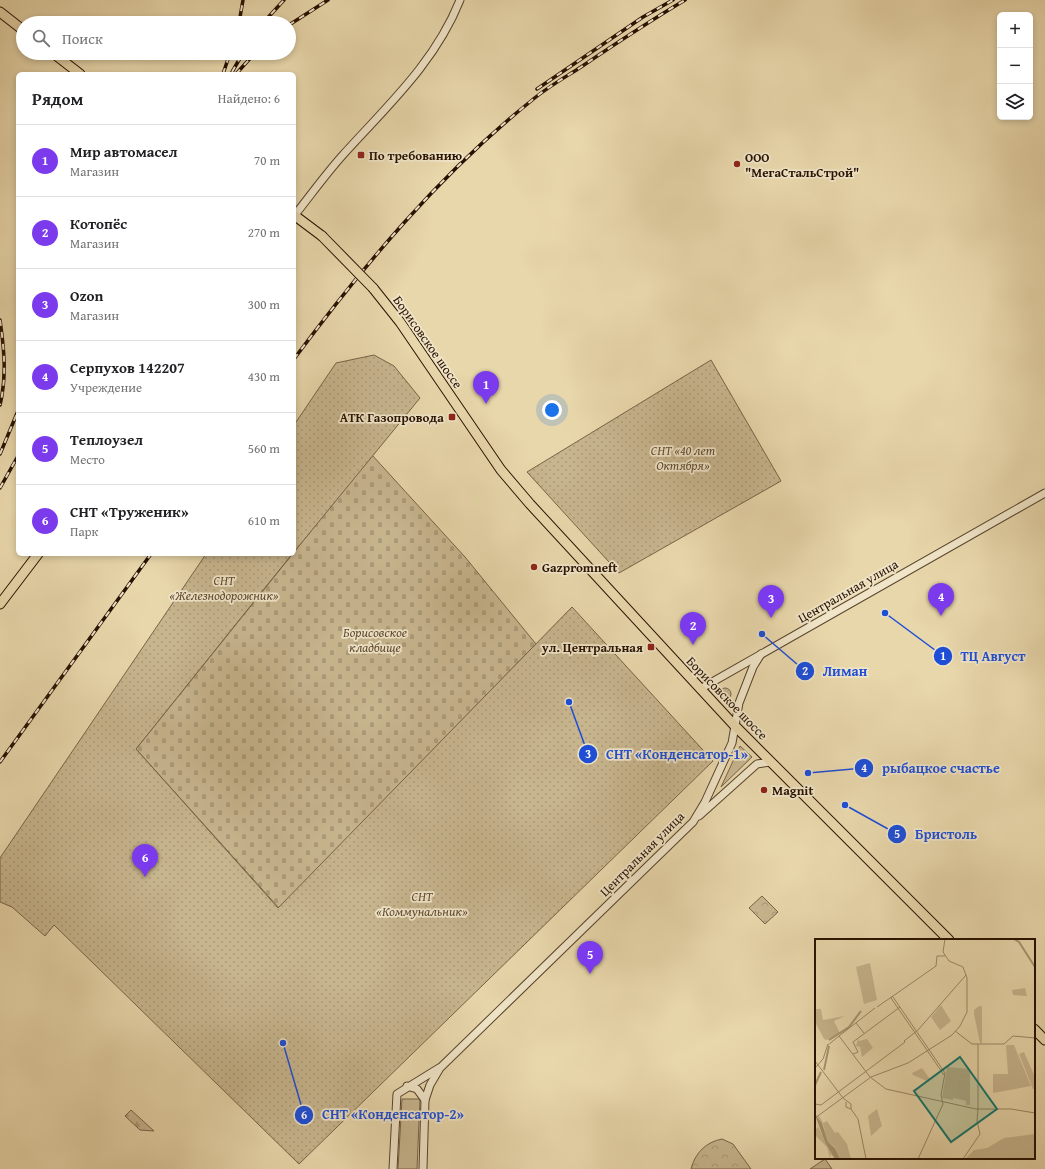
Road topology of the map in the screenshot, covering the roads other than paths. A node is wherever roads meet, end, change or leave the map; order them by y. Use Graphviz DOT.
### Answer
graph roads {
  1 [pos="460,0"];
  2 [pos="0,12"];
  3 [pos="16,25"];
  4 [pos="62,60"];
  5 [pos="77,72"];
  6 [pos="296,213"];
  7 [pos="296,217"];
  8 [pos="1045,493"];
  9 [pos="36,556"];
  10 [pos="0,604"];
  11 [pos="761,654"];
  12 [pos="700,689"];
  13 [pos="734,725"];
  14 [pos="770,762"];
  15 [pos="693,822"];
  16 [pos="948,939"];
  17 [pos="1035,1030"];
  18 [pos="1045,1040"];
  19 [pos="440,1068"];
  20 [pos="407,1086"];
  21 [pos="425,1100"];
  22 [pos="393,1169"];
  23 [pos="423,1169"];
  1 -- 6 [label="street"];
  2 -- 3 [label="main road"];
  4 -- 5 [label="main road"];
  7 -- 12 [label="main road, Борисовское шоссе, bridge"];
  8 -- 11 [label="street, Центральная улица"];
  9 -- 10 [label="main road"];
  11 -- 12 [label="street"];
  11 -- 13 [label="street, Центральная улица"];
  12 -- 13 [label="main road, Борисовское шоссе"];
  13 -- 14 [label="main road, Борисовское шоссе"];
  13 -- 15 [label="street, Центральная улица"];
  14 -- 15 [label="street"];
  14 -- 16 [label="main road, Борисовское шоссе"];
  15 -- 19 [label="street, Центральная улица"];
  17 -- 18 [label="main road"];
  19 -- 20 [label="street"];
  19 -- 21 [label="street, Центральная улица"];
  20 -- 21 [label="street"];
  20 -- 22 [label="street"];
  21 -- 23 [label="street, Центральная улица"];
}
